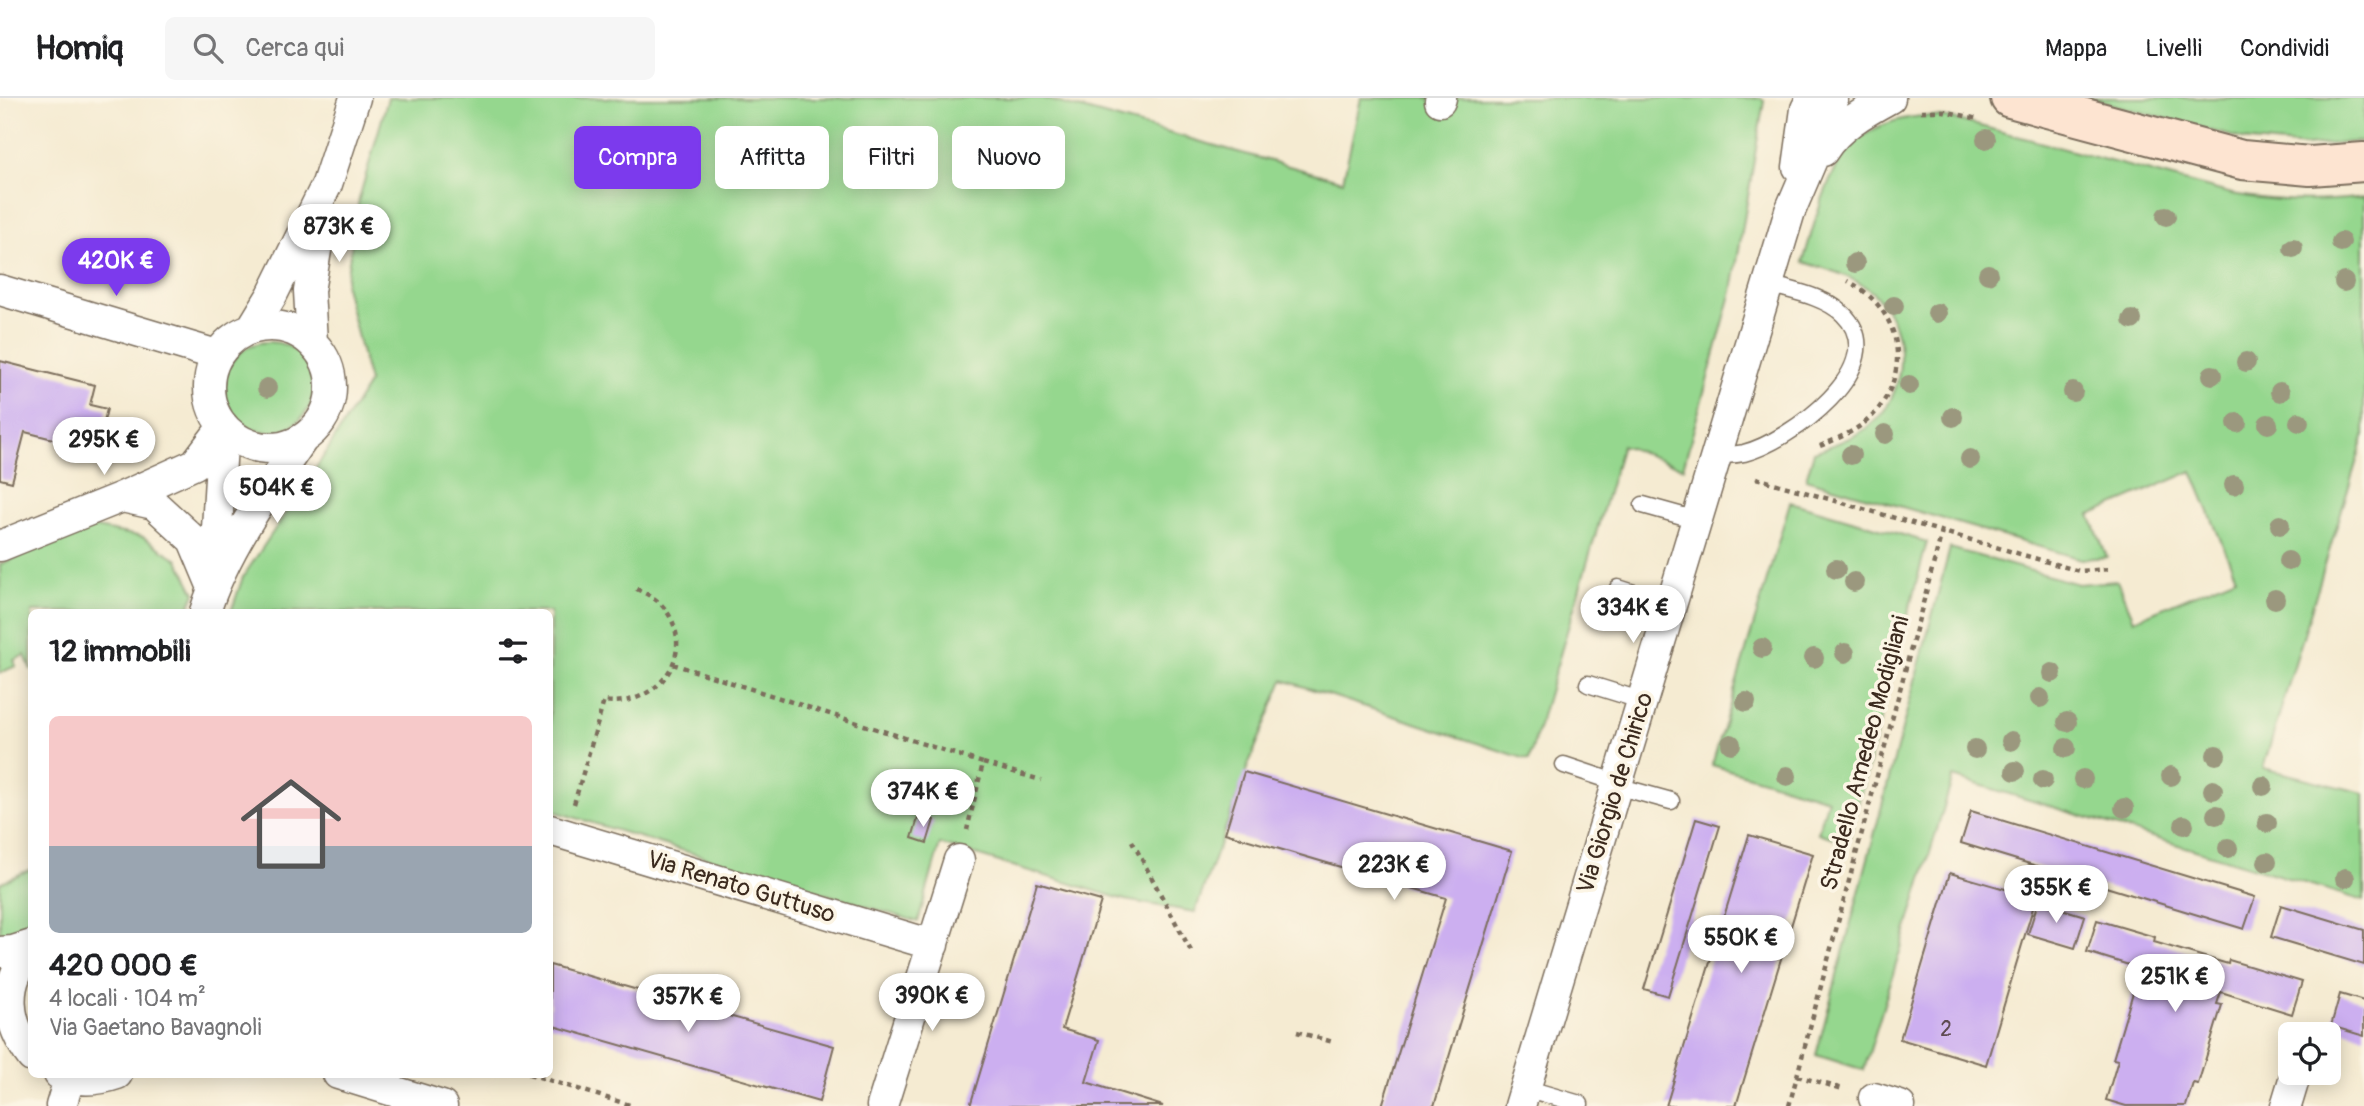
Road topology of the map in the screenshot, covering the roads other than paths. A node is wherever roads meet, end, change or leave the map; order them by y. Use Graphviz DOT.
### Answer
graph roads {
  1 [pos="355,98"];
  2 [pos="1790,98"];
  3 [pos="1812,98"];
  4 [pos="1833,98"];
  5 [pos="1900,105"];
  6 [pos="1996,109"];
  7 [pos="2364,162"];
  8 [pos="327,184"];
  9 [pos="1794,199"];
  10 [pos="1768,284"];
  11 [pos="0,290"];
  12 [pos="252,328"];
  13 [pos="312,342"];
  14 [pos="217,355"];
  15 [pos="223,427"];
  16 [pos="302,440"];
  17 [pos="1717,454"];
  18 [pos="122,497"];
  19 [pos="1643,505"];
  20 [pos="1697,520"];
  21 [pos="0,546"];
  22 [pos="1618,588"];
  23 [pos="209,599"];
  24 [pos="1671,605"];
  25 [pos="1588,684"];
  26 [pos="1643,701"];
  27 [pos="1564,765"];
  28 [pos="1617,784"];
  29 [pos="1671,801"];
  30 [pos="557,832"];
  31 [pos="959,860"];
  32 [pos="933,945"];
  33 [pos="28,946"];
  34 [pos="0,952"];
  35 [pos="28,955"];
  36 [pos="6,1011"];
  37 [pos="28,1052"];
  38 [pos="100,1078"];
  39 [pos="351,1078"];
  40 [pos="2292,1085"];
  41 [pos="63,1086"];
  42 [pos="1523,1097"];
  43 [pos="1580,1104"];
  44 [pos="442,1106"];
  45 [pos="882,1106"];
  46 [pos="2286,1106"];
  1 -- 8 [label="street"];
  2 -- 9 [label="street, Via Giorgio de Chirico"];
  3 -- 9 [label="street"];
  4 -- 9 [label="street, Via Giorgio de Chirico"];
  5 -- 9 [label="street, Via Giorgio de Chirico"];
  6 -- 7 [label="street"];
  8 -- 12 [label="street"];
  8 -- 13 [label="street"];
  9 -- 10 [label="street, Via Giorgio de Chirico"];
  10 -- 17 [label="street, Via Giorgio de Chirico"];
  10 -- 17 [label="lane"];
  11 -- 14 [label="street"];
  12 -- 13 [label="street"];
  12 -- 14 [label="street"];
  13 -- 16 [label="street"];
  14 -- 15 [label="street"];
  15 -- 16 [label="street"];
  15 -- 18 [label="street"];
  15 -- 23 [label="street"];
  16 -- 23 [label="street"];
  17 -- 20 [label="street, Via Giorgio de Chirico"];
  18 -- 21 [label="street"];
  18 -- 23 [label="street"];
  19 -- 20 [label="lane"];
  20 -- 24 [label="street, Via Giorgio de Chirico"];
  22 -- 24 [label="lane"];
  24 -- 26 [label="street, Via Giorgio de Chirico"];
  25 -- 26 [label="lane"];
  26 -- 28 [label="street, Via Giorgio de Chirico"];
  27 -- 28 [label="lane"];
  28 -- 29 [label="lane"];
  28 -- 42 [label="street, Via Giorgio de Chirico"];
  30 -- 32 [label="street, Via Renato Guttuso"];
  31 -- 32 [label="street"];
  32 -- 45 [label="street"];
  33 -- 34 [label="street"];
  35 -- 36 [label="street"];
  36 -- 37 [label="street"];
  38 -- 41 [label="street"];
  39 -- 44 [label="street"];
  40 -- 46 [label="street"];
  42 -- 43 [label="lane"];
}
